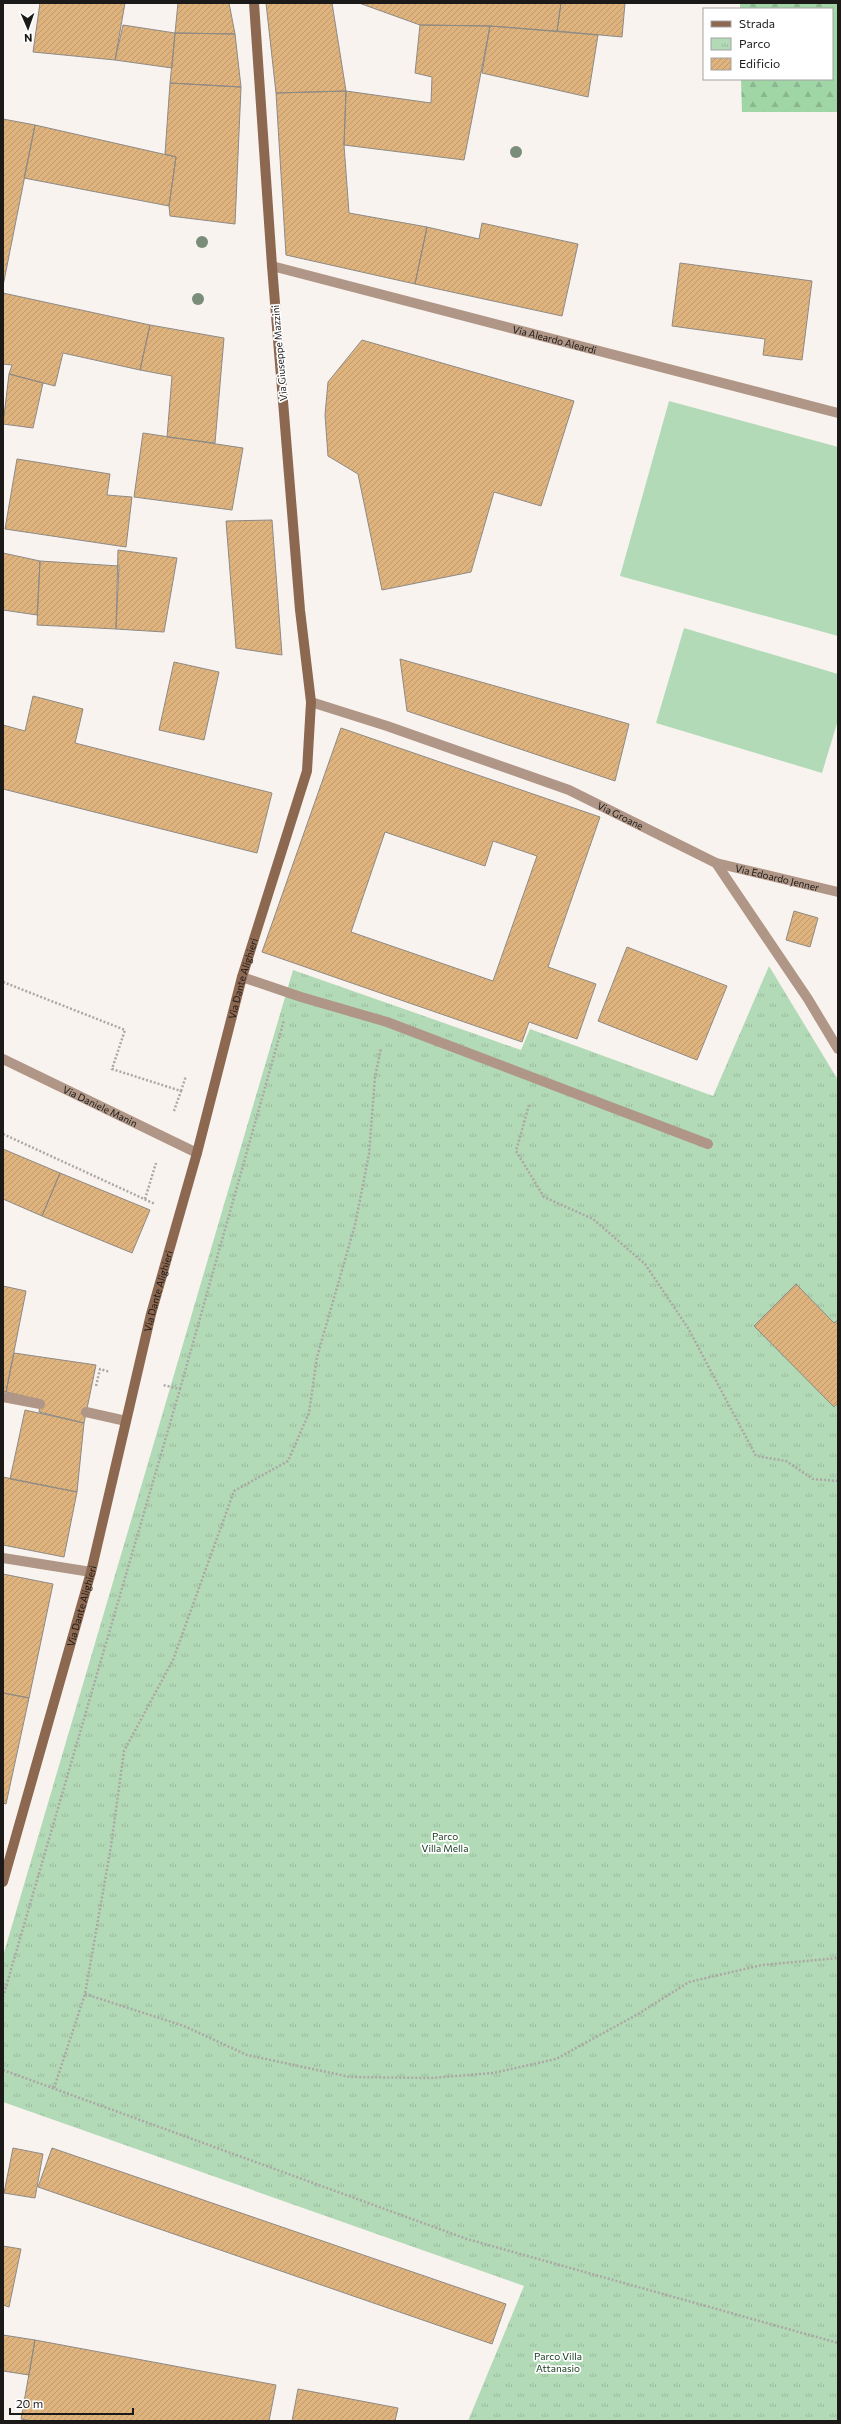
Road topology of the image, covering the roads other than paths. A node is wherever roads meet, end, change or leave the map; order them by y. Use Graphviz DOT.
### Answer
graph roads {
  1 [pos="254,3"];
  2 [pos="272,266"];
  3 [pos="838,414"];
  4 [pos="311,702"];
  5 [pos="716,863"];
  6 [pos="838,892"];
  7 [pos="242,977"];
  8 [pos="838,1049"];
  9 [pos="3,1059"];
  10 [pos="708,1144"];
  11 [pos="197,1154"];
  12 [pos="3,1397"];
  13 [pos="40,1404"];
  14 [pos="86,1412"];
  15 [pos="126,1421"];
  16 [pos="3,1558"];
  17 [pos="91,1572"];
  18 [pos="3,1882"];
  1 -- 2 [label="street, Via Giuseppe Mazzini"];
  2 -- 3 [label="street, Via Aleardo Aleardi"];
  2 -- 4 [label="street, Via Giuseppe Mazzini"];
  4 -- 5 [label="street, Via Groane"];
  4 -- 7 [label="street, Via Dante Alighieri"];
  5 -- 6 [label="street, Via Edoardo Jenner"];
  5 -- 8 [label="street, Via Groane"];
  7 -- 10 [label="street"];
  7 -- 11 [label="street, Via Dante Alighieri"];
  9 -- 11 [label="street, Via Daniele Manin"];
  11 -- 15 [label="street, Via Dante Alighieri"];
  12 -- 13 [label="street"];
  14 -- 15 [label="street"];
  15 -- 17 [label="street, Via Dante Alighieri"];
  16 -- 17 [label="street"];
  17 -- 18 [label="street, Via Dante Alighieri"];
}
